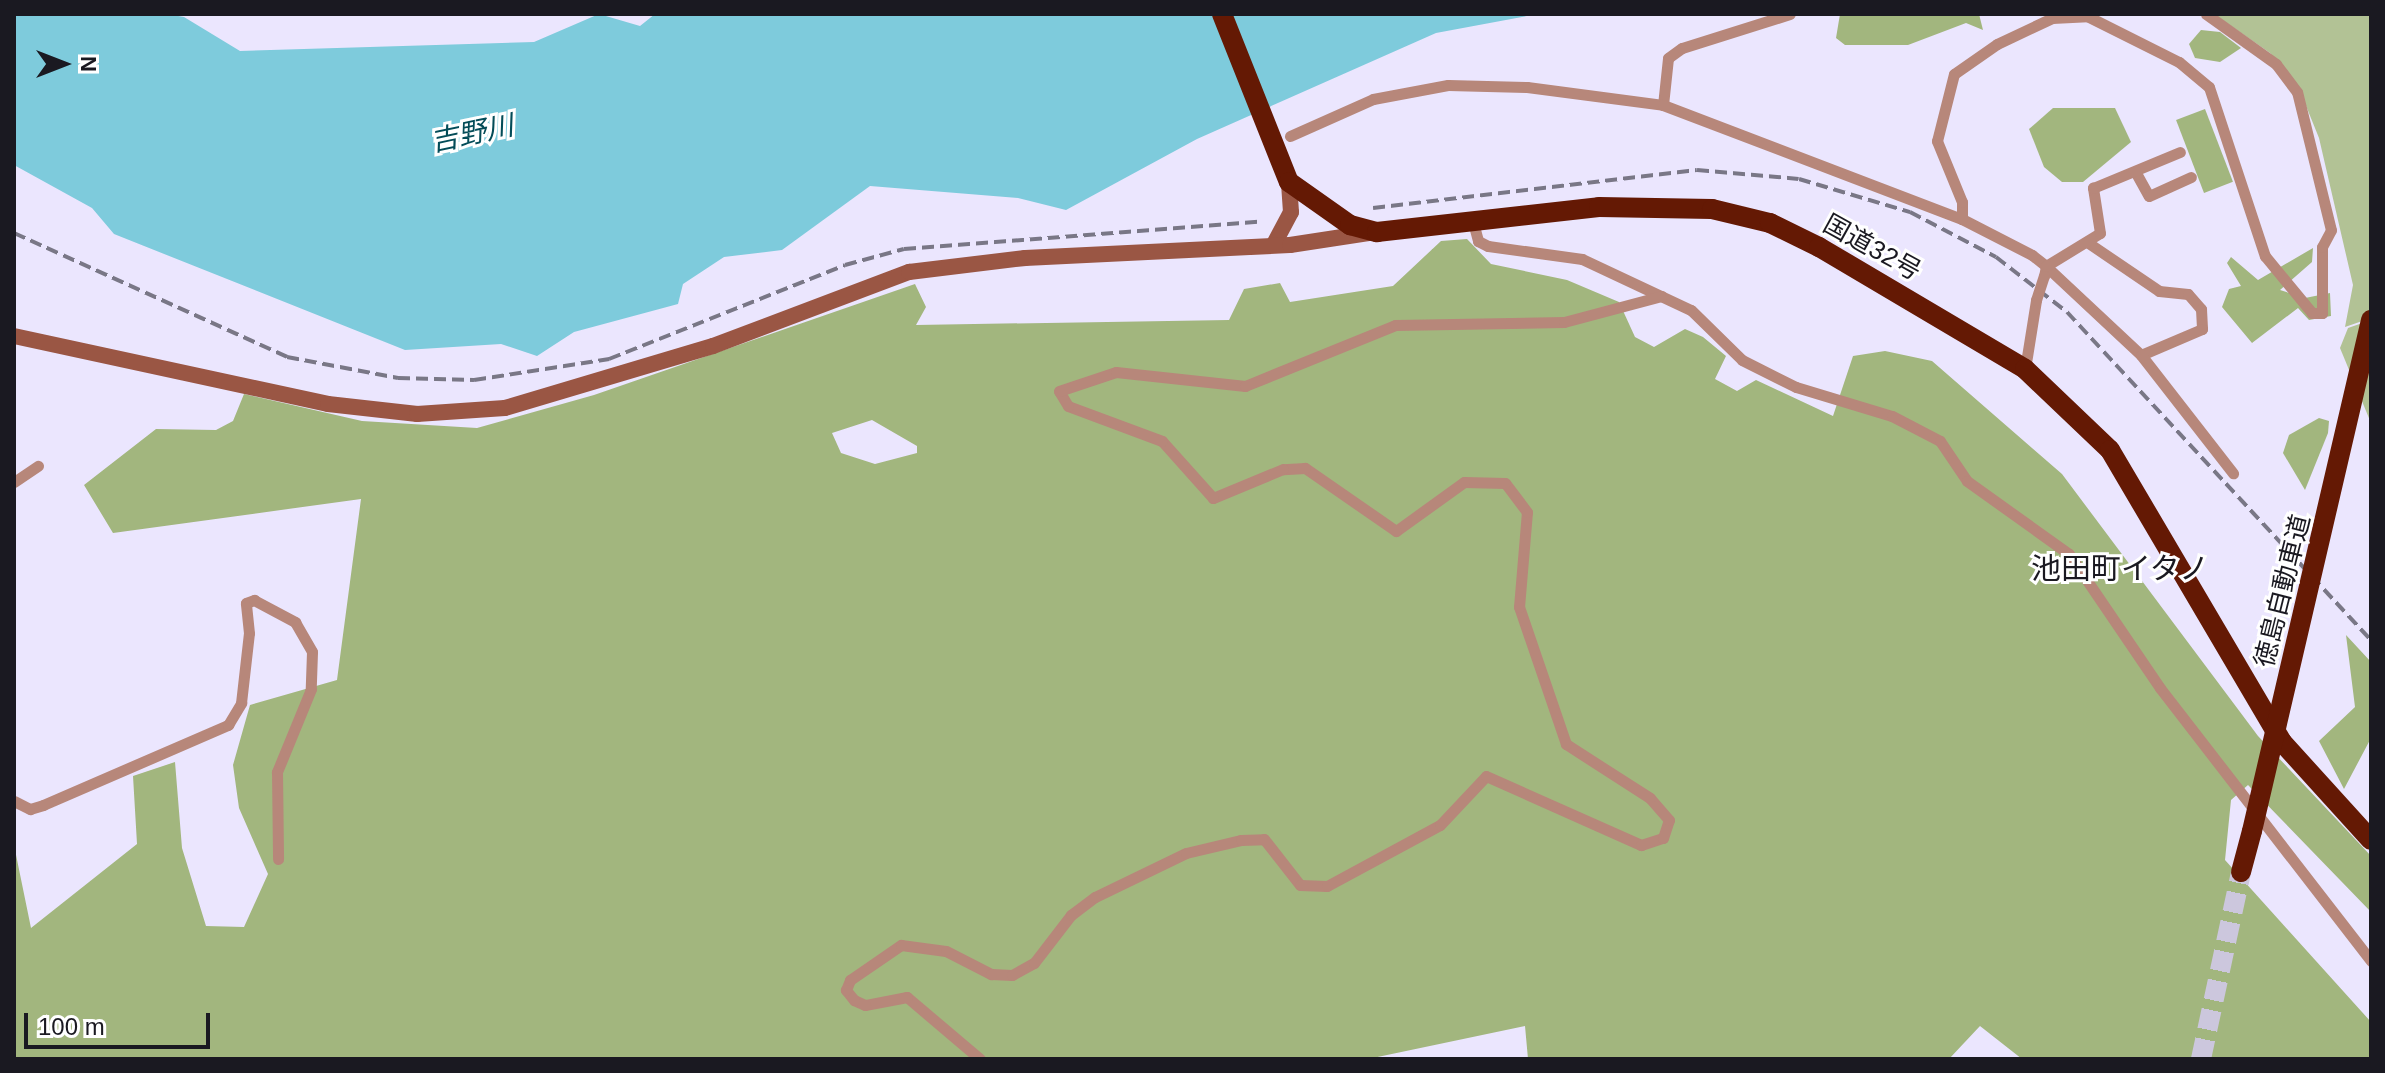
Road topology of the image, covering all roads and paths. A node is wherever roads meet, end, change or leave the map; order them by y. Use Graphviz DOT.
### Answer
graph roads {
  1 [pos="1222,14"];
  2 [pos="1790,14"];
  3 [pos="2206,14"];
  4 [pos="1663,105"];
  5 [pos="1290,136"];
  6 [pos="2180,152"];
  7 [pos="2136,173"];
  8 [pos="2191,177"];
  9 [pos="1289,182"];
  10 [pos="1962,219"];
  11 [pos="1473,222"];
  12 [pos="1377,232"];
  13 [pos="2087,242"];
  14 [pos="1274,244"];
  15 [pos="2045,271"];
  16 [pos="1662,296"];
  17 [pos="2371,320"];
  18 [pos="14,336"];
  19 [pos="2141,355"];
  20 [pos="2025,369"];
  21 [pos="38,466"];
  22 [pos="2233,473"];
  23 [pos="14,482"];
  24 [pos="14,801"];
  25 [pos="2371,840"];
  26 [pos="278,859"];
  27 [pos="2241,872"];
  28 [pos="2371,961"];
  29 [pos="980,1059"];
  1 -- 9 [label="highway"];
  2 -- 4 [label="street"];
  3 -- 10 [label="street"];
  4 -- 5 [label="street"];
  4 -- 10 [label="street"];
  6 -- 7 [label="street"];
  7 -- 8 [label="street"];
  7 -- 13 [label="street"];
  9 -- 12 [label="highway"];
  9 -- 14 [label="street"];
  10 -- 15 [label="street"];
  11 -- 12 [label="highway, 国道32号"];
  11 -- 16 [label="street"];
  11 -- 20 [label="highway, 国道32号"];
  12 -- 14 [label="street"];
  13 -- 15 [label="street"];
  13 -- 19 [label="street"];
  14 -- 18 [label="street"];
  15 -- 19 [label="street"];
  15 -- 20 [label="street, bridge"];
  16 -- 28 [label="street"];
  16 -- 29 [label="street"];
  17 -- 27 [label="highway, 徳島自動車道, bridge"];
  19 -- 22 [label="street"];
  20 -- 25 [label="highway, 国道32号"];
  21 -- 23 [label="street"];
  24 -- 26 [label="street"];
}
